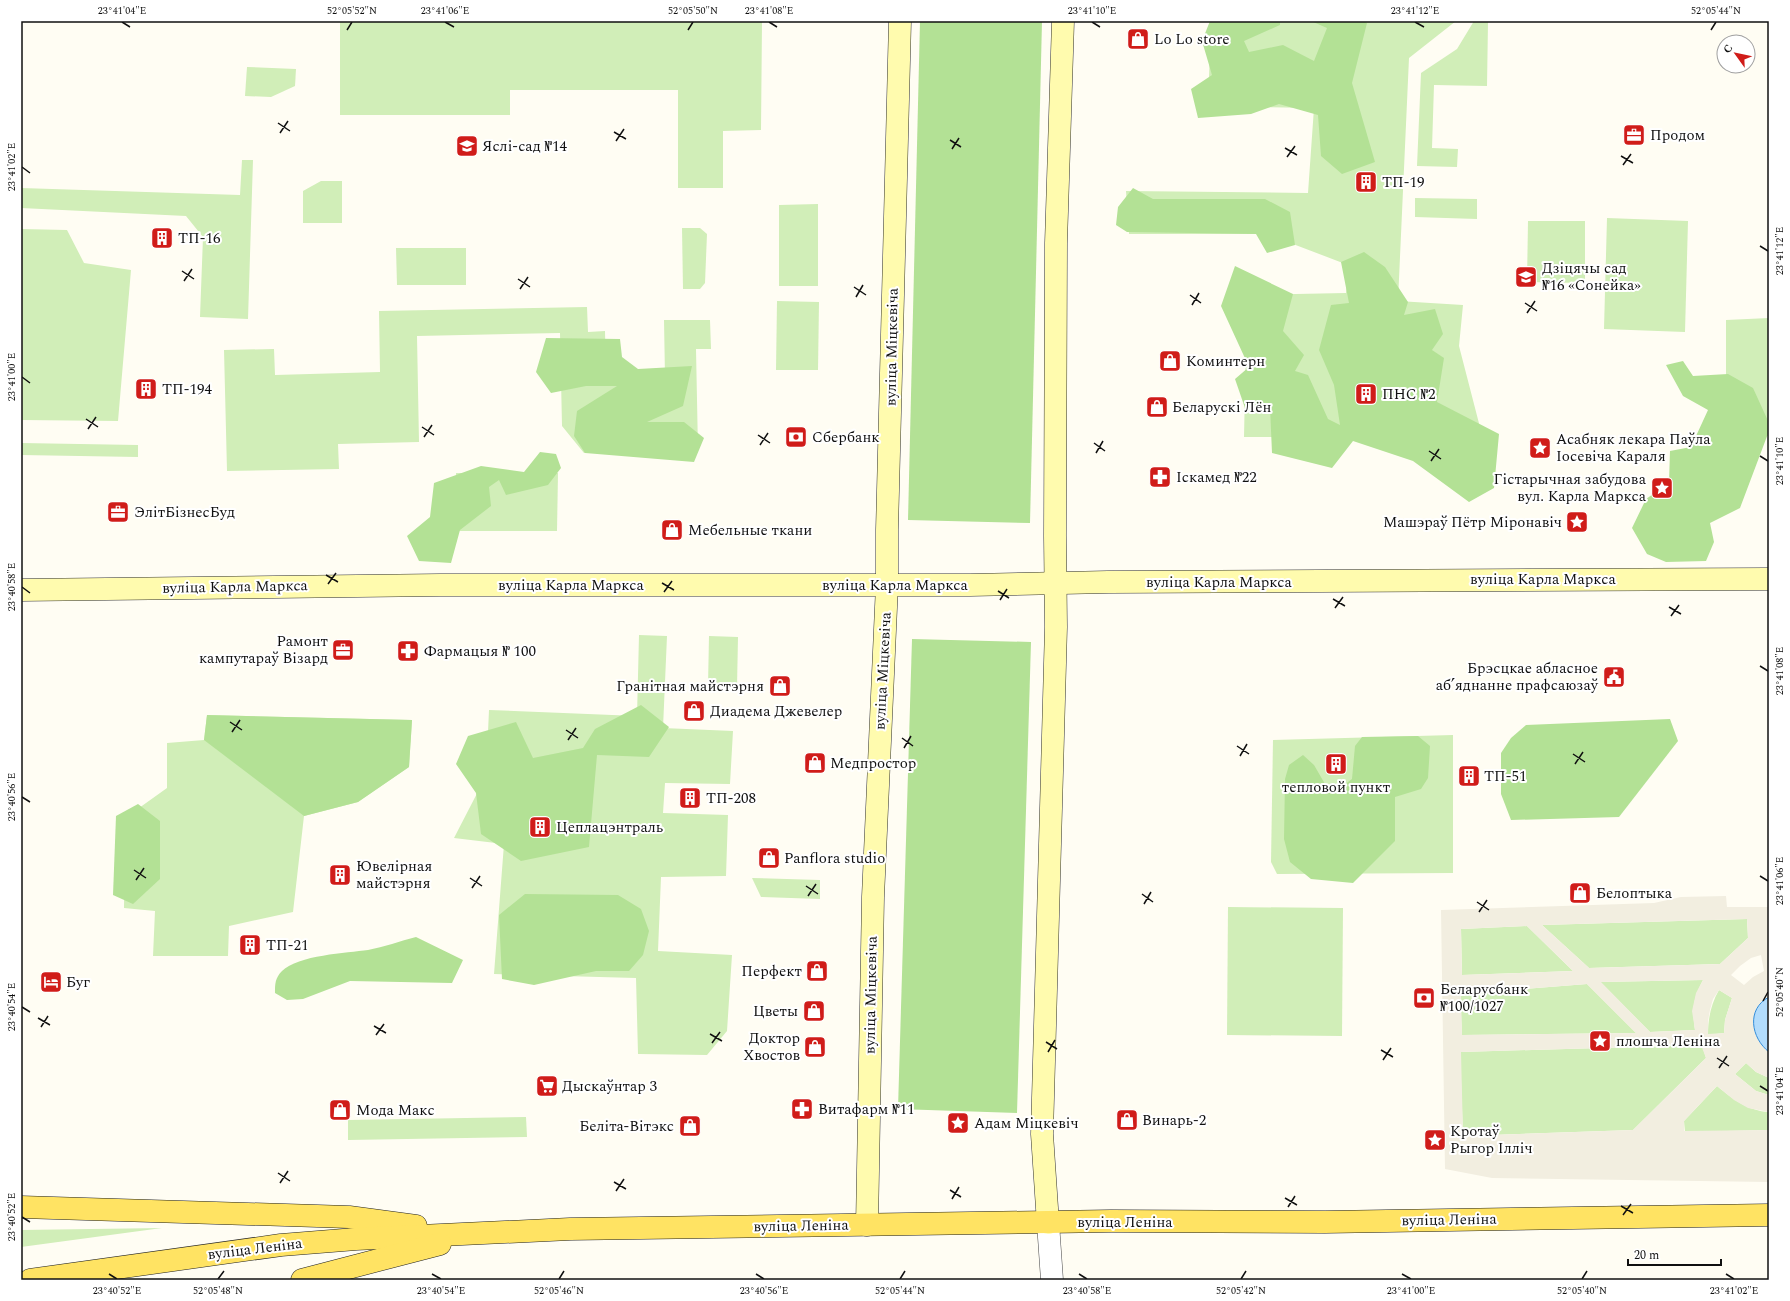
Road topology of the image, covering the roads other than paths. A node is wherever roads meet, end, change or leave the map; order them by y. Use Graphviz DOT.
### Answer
graph roads {
  1 [pos="900,21"];
  2 [pos="1063,21"];
  3 [pos="1769,579"];
  4 [pos="1055,584"];
  5 [pos="887,585"];
  6 [pos="21,590"];
  7 [pos="21,1207"];
  8 [pos="1769,1215"];
  9 [pos="1048,1223"];
  10 [pos="867,1225"];
  11 [pos="481,1234"];
  12 [pos="30,1280"];
  13 [pos="302,1280"];
  14 [pos="1052,1280"];
  1 -- 5 [label="main road, вуліца Міцкевіча"];
  2 -- 4 [label="main road"];
  3 -- 4 [label="main road, вуліца Карла Маркса"];
  4 -- 5 [label="main road, вуліца Карла Маркса"];
  4 -- 9 [label="main road"];
  5 -- 6 [label="main road, вуліца Карла Маркса"];
  5 -- 10 [label="main road, вуліца Міцкевіча"];
  7 -- 11 [label="main road"];
  8 -- 9 [label="main road, вуліца Леніна"];
  9 -- 10 [label="main road, вуліца Леніна"];
  9 -- 14 [label="street"];
  10 -- 11 [label="main road, вуліца Леніна"];
  11 -- 12 [label="main road, вуліца Леніна"];
  11 -- 13 [label="main road, вуліца Леніна"];
}
